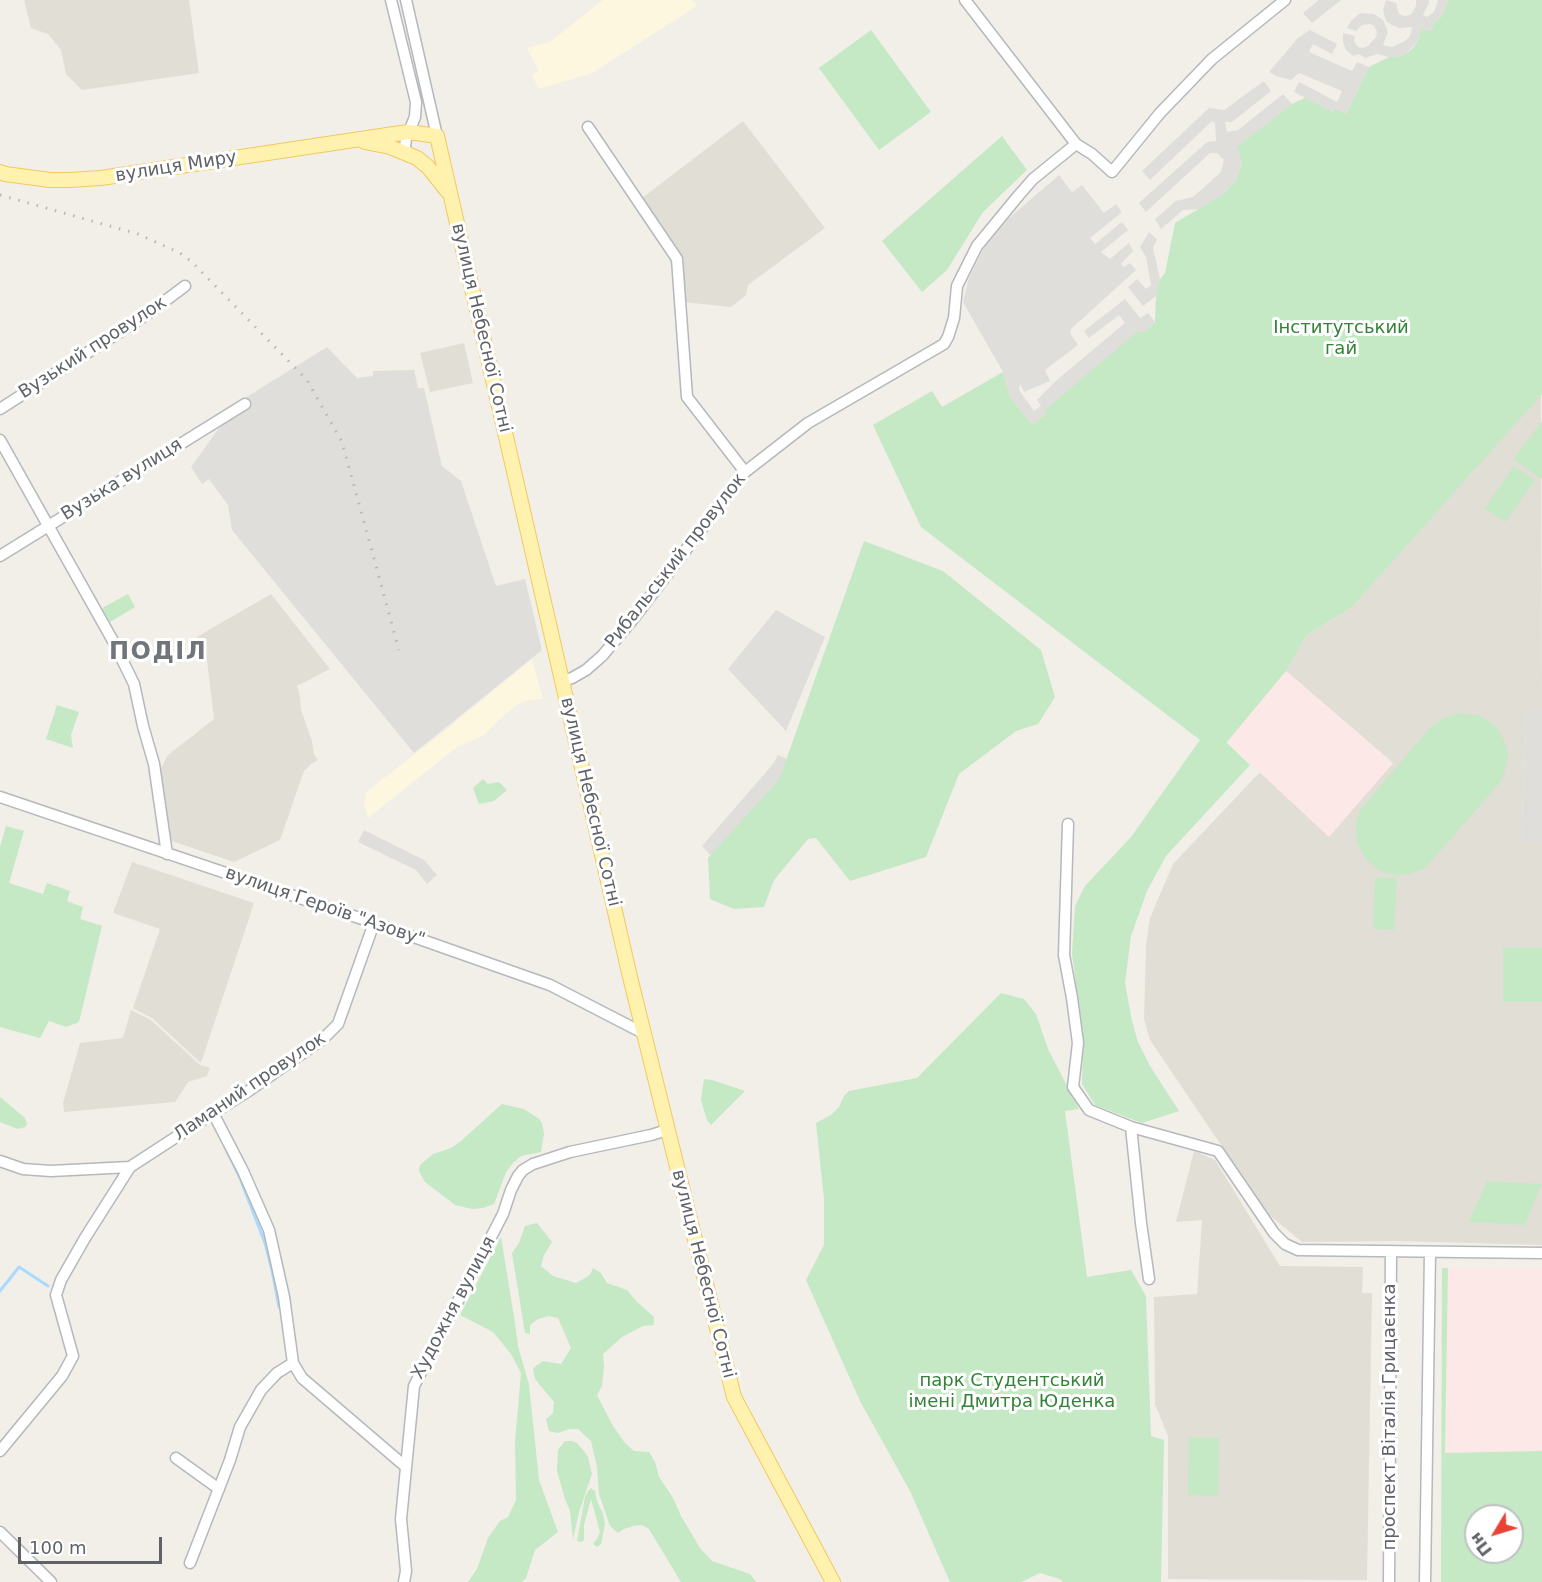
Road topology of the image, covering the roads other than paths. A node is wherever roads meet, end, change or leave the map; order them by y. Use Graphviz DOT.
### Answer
graph roads {
  1 [pos="391,0"];
  2 [pos="406,0"];
  3 [pos="964,0"];
  4 [pos="1285,0"];
  5 [pos="423,74"];
  6 [pos="410,77"];
  7 [pos="588,127"];
  8 [pos="409,132"];
  9 [pos="437,136"];
  10 [pos="351,140"];
  11 [pos="1076,144"];
  12 [pos="407,153"];
  13 [pos="443,161"];
  14 [pos="422,162"];
  15 [pos="0,172"];
  16 [pos="451,196"];
  17 [pos="185,286"];
  18 [pos="245,404"];
  19 [pos="0,409"];
  20 [pos="0,440"];
  21 [pos="745,472"];
  22 [pos="49,526"];
  23 [pos="0,556"];
  24 [pos="562,681"];
  25 [pos="0,797"];
  26 [pos="1068,824"];
  27 [pos="167,854"];
  28 [pos="374,923"];
  29 [pos="643,1032"];
  30 [pos="213,1113"];
  31 [pos="1131,1127"];
  32 [pos="667,1130"];
  33 [pos="0,1161"];
  34 [pos="130,1167"];
  35 [pos="1391,1251"];
  36 [pos="1430,1252"];
  37 [pos="1542,1253"];
  38 [pos="1149,1279"];
  39 [pos="293,1363"];
  40 [pos="0,1452"];
  41 [pos="176,1458"];
  42 [pos="406,1467"];
  43 [pos="219,1489"];
  44 [pos="0,1532"];
  45 [pos="190,1563"];
  46 [pos="51,1582"];
  47 [pos="404,1582"];
  48 [pos="833,1582"];
  49 [pos="1389,1582"];
  50 [pos="1425,1582"];
  1 -- 6 [label="street"];
  2 -- 5 [label="street, вулиця Небесної Сотні"];
  3 -- 11 [label="street"];
  4 -- 11 [label="street"];
  5 -- 6 [label="street"];
  5 -- 9 [label="street, вулиця Небесної Сотні"];
  6 -- 8 [label="street"];
  7 -- 21 [label="street"];
  8 -- 9 [label="main road, вулиця Миру"];
  8 -- 10 [label="main road, вулиця Миру"];
  8 -- 12 [label="street"];
  9 -- 13 [label="main road, вулиця Небесної Сотні"];
  10 -- 12 [label="main road, вулиця Миру"];
  10 -- 15 [label="main road, вулиця Миру"];
  11 -- 21 [label="street, Рибальський провулок"];
  12 -- 14 [label="main road, вулиця Миру"];
  13 -- 14 [label="main road"];
  13 -- 16 [label="main road, вулиця Небесної Сотні"];
  14 -- 16 [label="main road, вулиця Миру"];
  16 -- 24 [label="main road, вулиця Небесної Сотні"];
  17 -- 19 [label="street, Вузький провулок"];
  18 -- 22 [label="street, Вузька вулиця"];
  20 -- 22 [label="street"];
  21 -- 24 [label="street, Рибальський провулок"];
  22 -- 23 [label="street, Вузька вулиця"];
  22 -- 27 [label="street"];
  24 -- 29 [label="main road, вулиця Небесної Сотні"];
  25 -- 27 [label="street, вулиця Героїв \"Азову\""];
  26 -- 31 [label="street"];
  27 -- 28 [label="street, вулиця Героїв \"Азову\""];
  28 -- 29 [label="street, вулиця Героїв \"Азову\""];
  28 -- 30 [label="street, Ламаний провулок"];
  29 -- 32 [label="main road, вулиця Небесної Сотні"];
  30 -- 34 [label="street, Ламаний провулок"];
  30 -- 39 [label="street"];
  31 -- 35 [label="street"];
  31 -- 38 [label="street"];
  32 -- 42 [label="street, Художня вулиця"];
  32 -- 48 [label="main road, вулиця Небесної Сотні"];
  33 -- 34 [label="street"];
  34 -- 40 [label="street, Ламаний провулок"];
  35 -- 36 [label="street"];
  35 -- 49 [label="street, проспект Віталія Грицаєнка"];
  36 -- 37 [label="street"];
  36 -- 50 [label="street, проспект Віталія Грицаєнка"];
  39 -- 42 [label="street"];
  39 -- 43 [label="street"];
  41 -- 43 [label="street"];
  42 -- 47 [label="street, Художня вулиця"];
  43 -- 45 [label="street"];
  44 -- 46 [label="street"];
}
